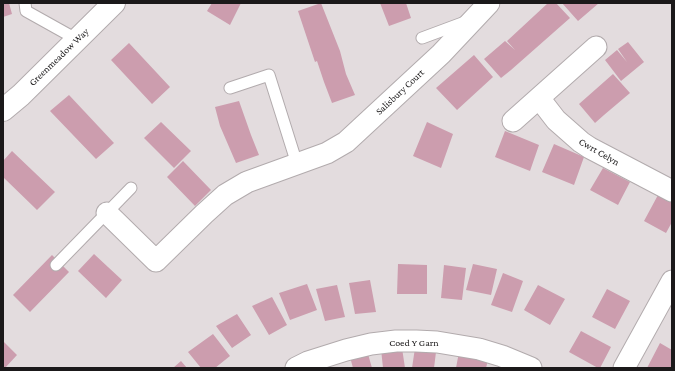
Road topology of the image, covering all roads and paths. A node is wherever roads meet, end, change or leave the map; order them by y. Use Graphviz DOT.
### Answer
graph roads {
  1 [pos="25,3"];
  2 [pos="114,3"];
  3 [pos="489,3"];
  4 [pos="473,20"];
  5 [pos="422,38"];
  6 [pos="78,40"];
  7 [pos="596,48"];
  8 [pos="230,88"];
  9 [pos="539,98"];
  10 [pos="3,110"];
  11 [pos="513,121"];
  12 [pos="298,164"];
  13 [pos="131,188"];
  14 [pos="672,191"];
  15 [pos="107,213"];
  16 [pos="56,265"];
  17 [pos="672,281"];
  18 [pos="296,368"];
  19 [pos="531,368"];
  20 [pos="624,368"];
  1 -- 6 [label="lane"];
  2 -- 6 [label="street, Greenmeadow Way"];
  3 -- 4 [label="street, Salisbury Court"];
  4 -- 5 [label="lane"];
  4 -- 12 [label="street, Salisbury Court"];
  6 -- 10 [label="street, Greenmeadow Way"];
  7 -- 9 [label="street"];
  8 -- 12 [label="lane"];
  9 -- 11 [label="street"];
  9 -- 14 [label="street, Cwrt Celyn"];
  12 -- 15 [label="street, Salisbury Court"];
  13 -- 15 [label="lane"];
  15 -- 16 [label="lane"];
  17 -- 20 [label="street"];
  18 -- 19 [label="street, Coed Y Garn"];
}
